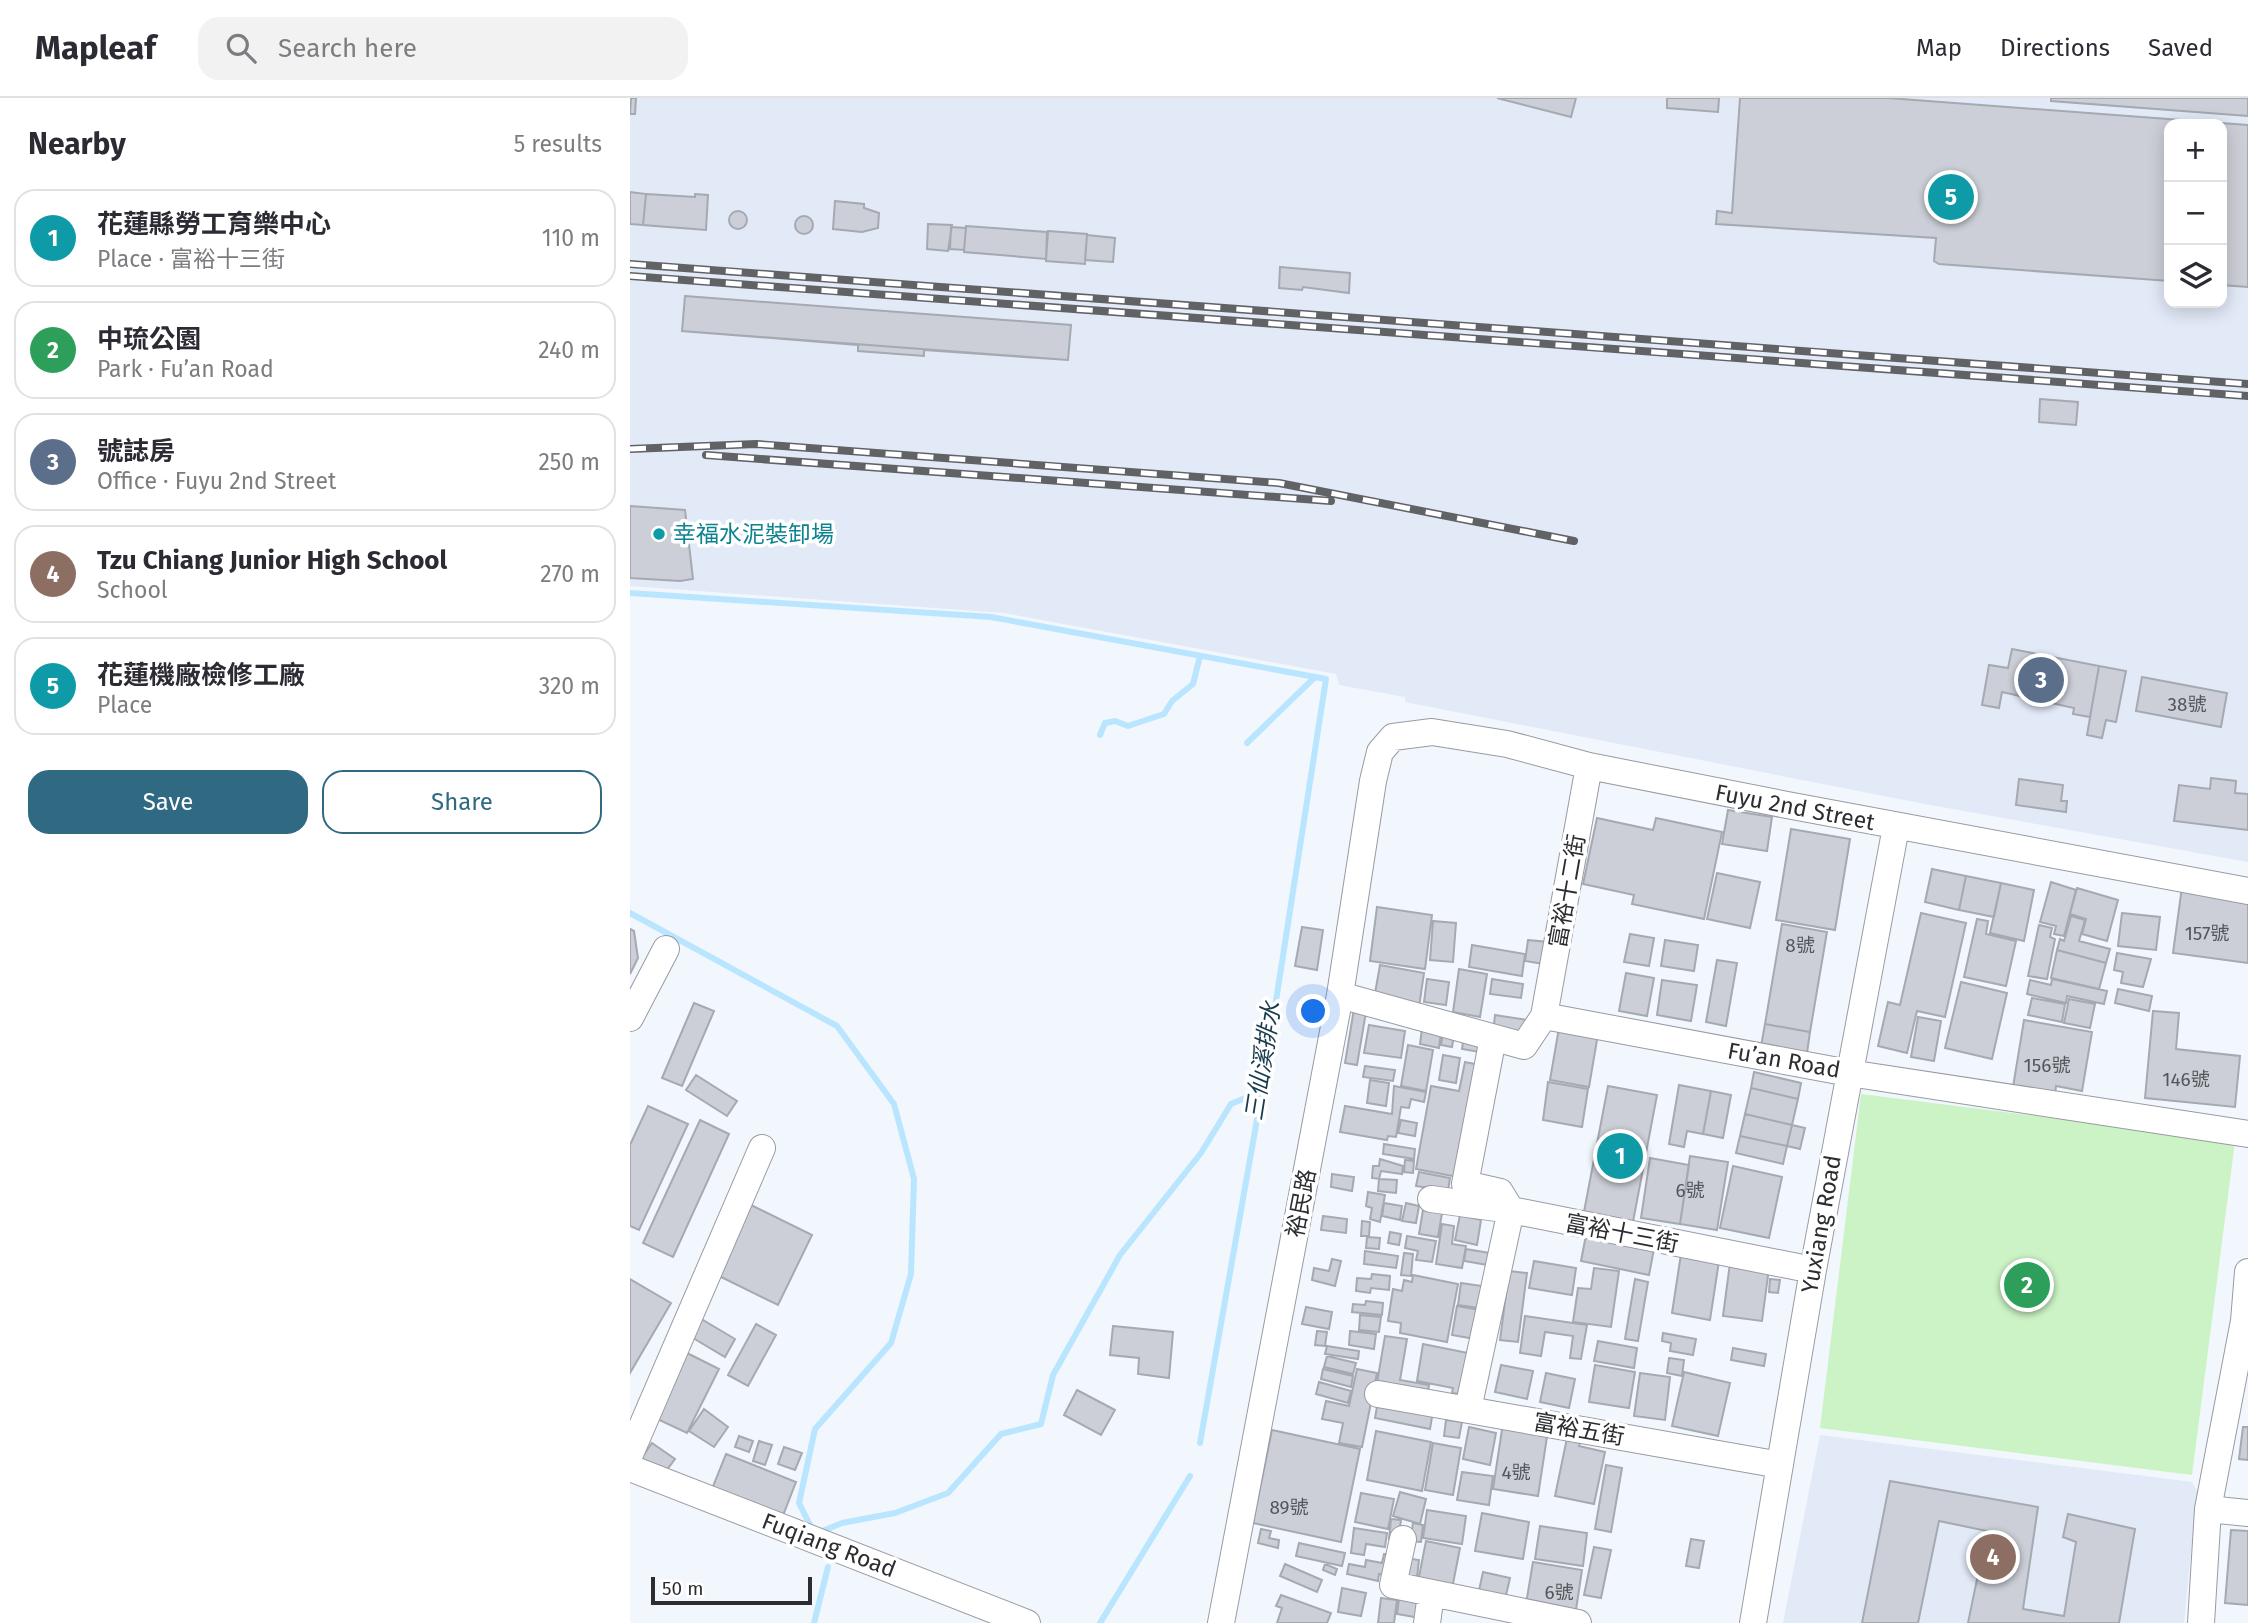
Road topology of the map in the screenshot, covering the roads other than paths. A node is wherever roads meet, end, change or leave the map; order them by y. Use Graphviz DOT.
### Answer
graph roads {
  1 [pos="1589,765"];
  2 [pos="1373,781"];
  3 [pos="1896,827"];
  4 [pos="2248,891"];
  5 [pos="666,949"];
  6 [pos="1340,995"];
  7 [pos="1544,1016"];
  8 [pos="630,1018"];
  9 [pos="1493,1038"];
  10 [pos="1849,1073"];
  11 [pos="2248,1134"];
  12 [pos="762,1148"];
  13 [pos="1431,1199"];
  14 [pos="1511,1210"];
  15 [pos="1813,1270"];
  16 [pos="2248,1272"];
  17 [pos="2246,1321"];
  18 [pos="1378,1394"];
  19 [pos="1468,1409"];
  20 [pos="630,1454"];
  21 [pos="1780,1465"];
  22 [pos="630,1468"];
  23 [pos="2207,1508"];
  24 [pos="2248,1513"];
  25 [pos="1403,1539"];
  26 [pos="1431,1594"];
  27 [pos="1027,1623"];
  28 [pos="1221,1623"];
  29 [pos="1427,1623"];
  30 [pos="1578,1623"];
  31 [pos="1753,1623"];
  32 [pos="2201,1623"];
  1 -- 2 [label="street, Fuyu 2nd Street"];
  1 -- 3 [label="street, Fuyu 2nd Street"];
  1 -- 7 [label="street, 富裕十二街"];
  2 -- 6 [label="street, 裕民路"];
  3 -- 4 [label="street, Fuyu 2nd Street"];
  3 -- 10 [label="street, Yuxiang Road"];
  5 -- 8 [label="street"];
  6 -- 9 [label="street"];
  6 -- 28 [label="street, 裕民路"];
  7 -- 9 [label="street"];
  7 -- 10 [label="street, Fu’an Road"];
  9 -- 14 [label="street"];
  10 -- 11 [label="street, Fu’an Road"];
  10 -- 15 [label="street, Yuxiang Road"];
  12 -- 20 [label="street"];
  13 -- 14 [label="street, 富裕十三街"];
  14 -- 15 [label="street, 富裕十三街"];
  14 -- 19 [label="street"];
  15 -- 21 [label="street, Yuxiang Road"];
  16 -- 17 [label="street"];
  17 -- 23 [label="street"];
  18 -- 19 [label="street, 富裕五街"];
  19 -- 21 [label="street, 富裕五街"];
  21 -- 31 [label="street, Yuxiang Road"];
  22 -- 27 [label="street, Fuqiang Road"];
  23 -- 24 [label="street"];
  23 -- 32 [label="street"];
  25 -- 26 [label="street"];
  26 -- 29 [label="street"];
  26 -- 30 [label="street"];
}
